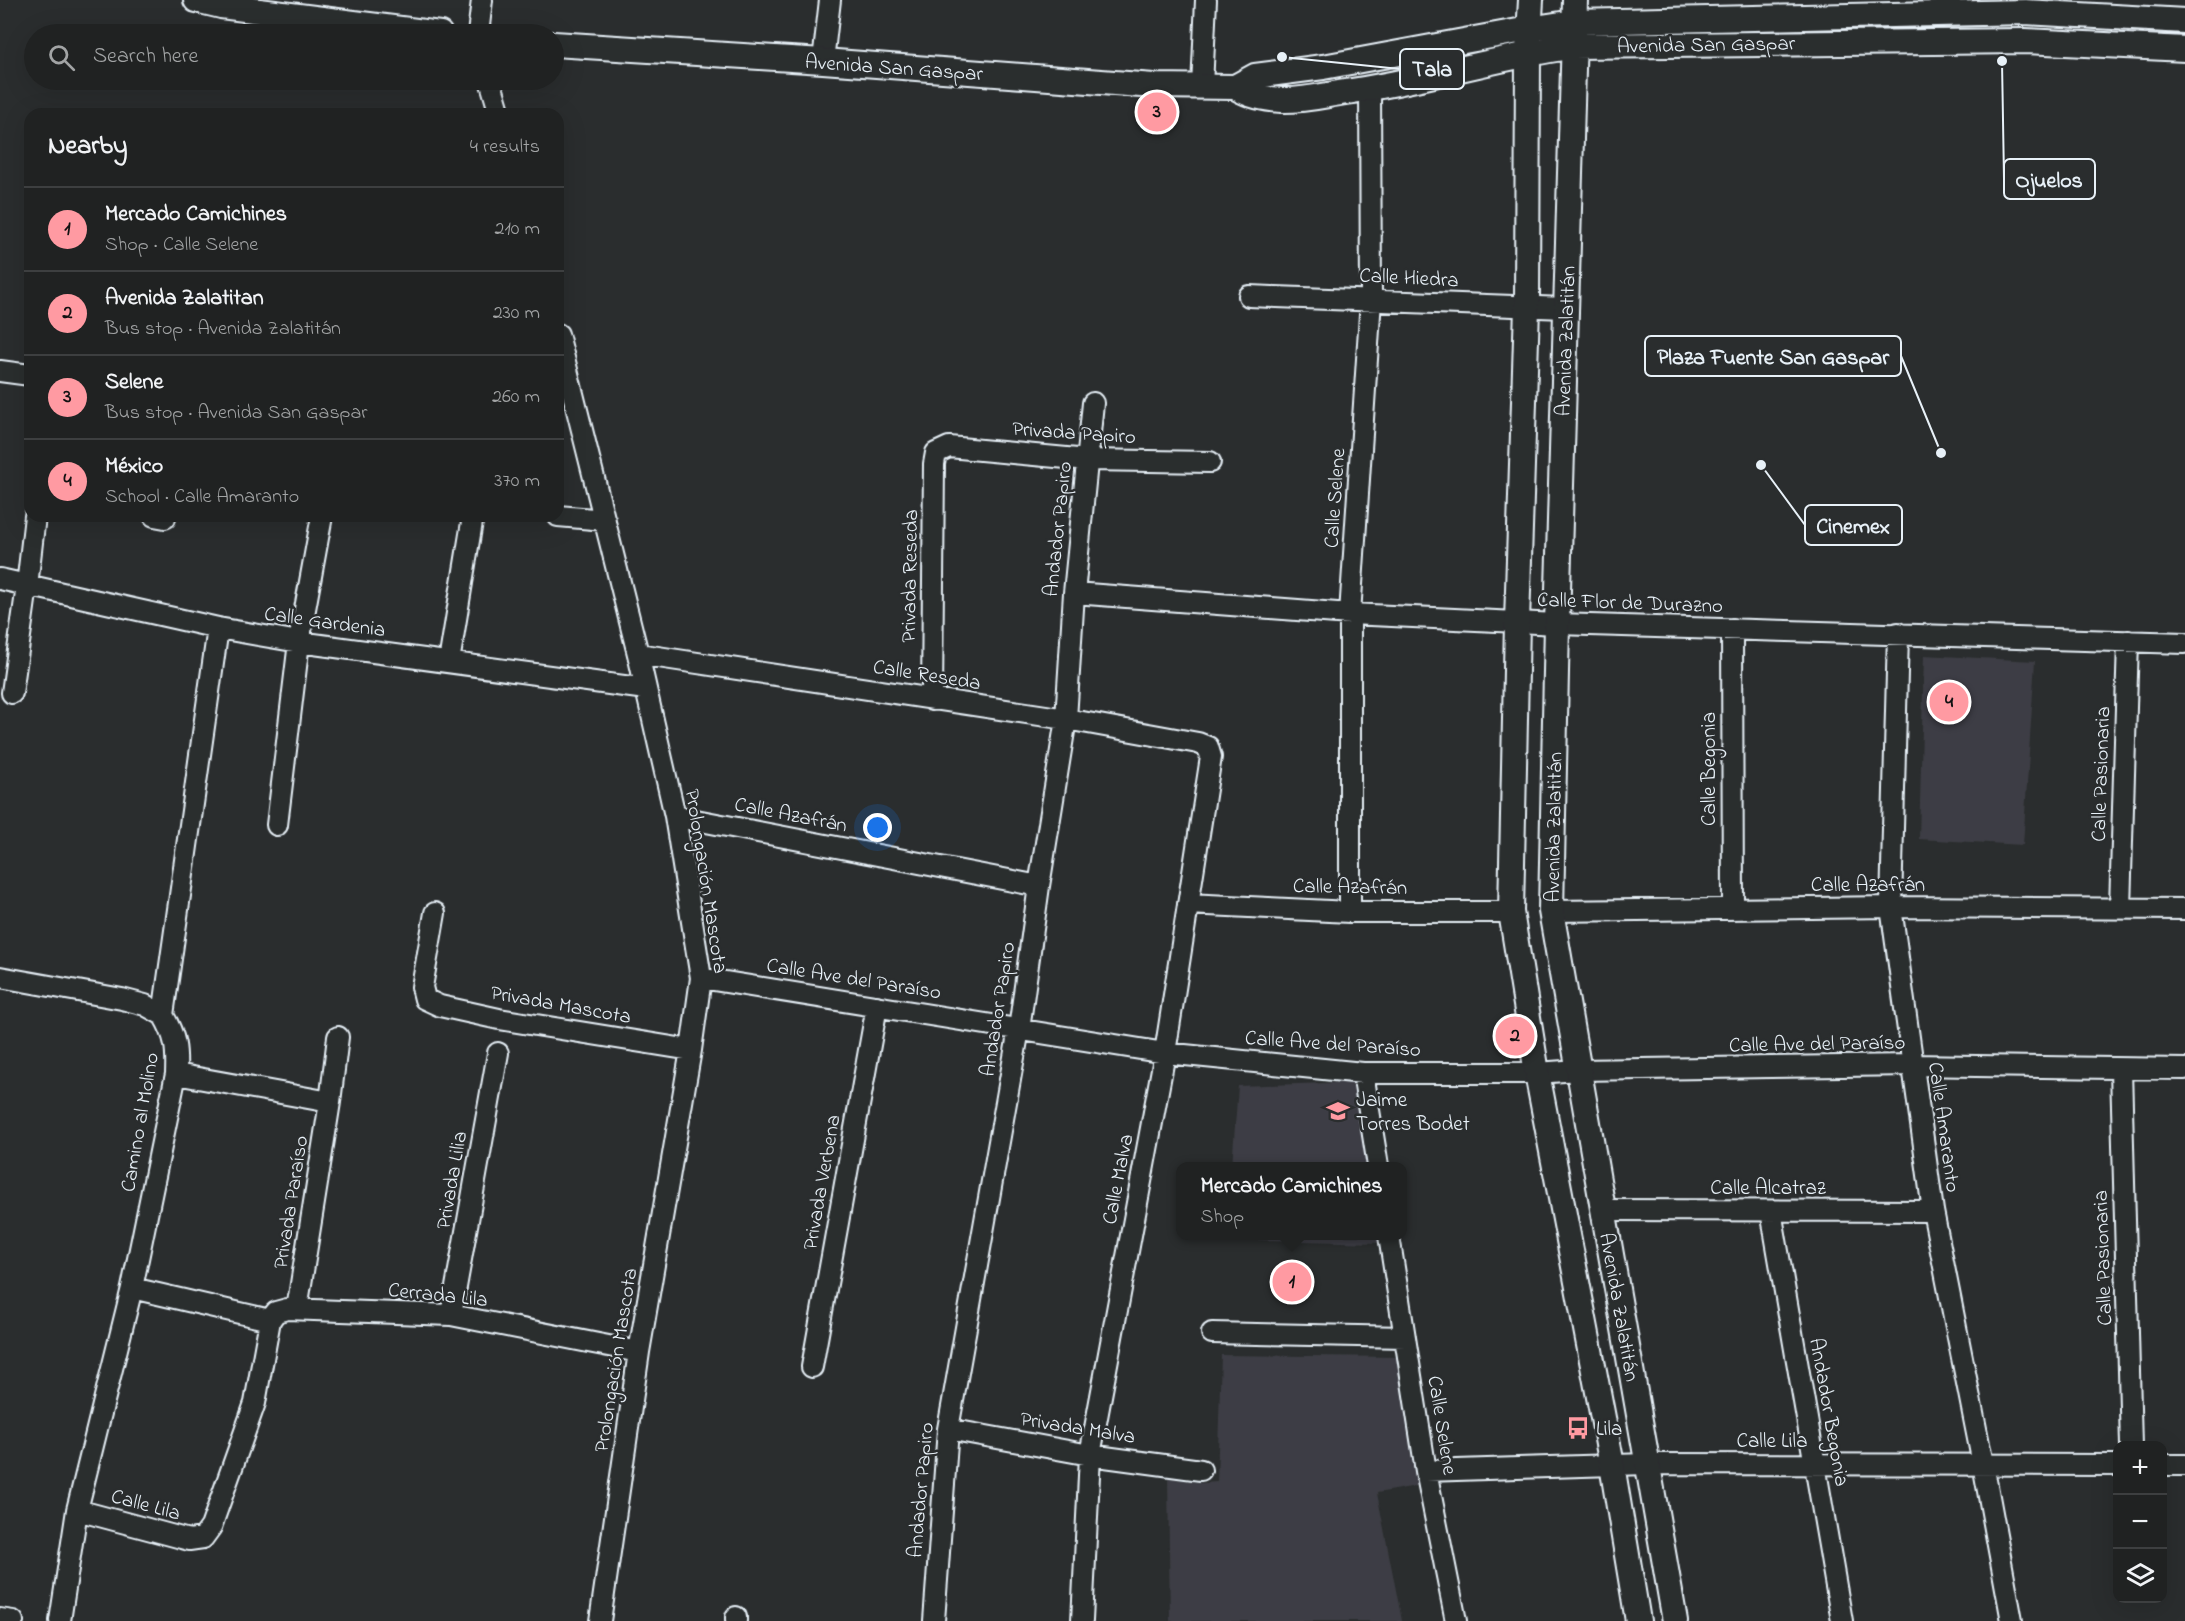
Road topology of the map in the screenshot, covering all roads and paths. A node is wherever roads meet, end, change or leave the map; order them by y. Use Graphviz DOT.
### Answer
graph roads {
  1 [pos="196,0"];
  2 [pos="482,0"];
  3 [pos="830,0"];
  4 [pos="1206,0"];
  5 [pos="1531,0"];
  6 [pos="222,3"];
  7 [pos="2025,6"];
  8 [pos="1817,8"];
  9 [pos="2185,21"];
  10 [pos="1574,23"];
  11 [pos="370,24"];
  12 [pos="479,24"];
  13 [pos="1528,40"];
  14 [pos="564,45"];
  15 [pos="2185,49"];
  16 [pos="823,61"];
  17 [pos="1202,87"];
  18 [pos="1235,87"];
  19 [pos="1370,88"];
  20 [pos="493,90"];
  21 [pos="498,108"];
  22 [pos="1249,296"];
  23 [pos="1371,299"];
  24 [pos="1527,307"];
  25 [pos="1566,308"];
  26 [pos="0,371"];
  27 [pos="564,371"];
  28 [pos="24,374"];
  29 [pos="1093,403"];
  30 [pos="936,453"];
  31 [pos="1088,460"];
  32 [pos="1210,462"];
  33 [pos="564,517"];
  34 [pos="605,520"];
  35 [pos="34,522"];
  36 [pos="321,522"];
  37 [pos="472,522"];
  38 [pos="0,579"];
  39 [pos="27,586"];
  40 [pos="1074,593"];
  41 [pos="1350,614"];
  42 [pos="1517,622"];
  43 [pos="1557,624"];
  44 [pos="218,628"];
  45 [pos="1732,629"];
  46 [pos="1898,633"];
  47 [pos="2128,641"];
  48 [pos="299,642"];
  49 [pos="2185,643"];
  50 [pos="638,654"];
  51 [pos="450,662"];
  52 [pos="646,689"];
  53 [pos="12,693"];
  54 [pos="932,700"];
  55 [pos="1066,719"];
  56 [pos="1208,747"];
  57 [pos="675,816"];
  58 [pos="277,825"];
  59 [pos="1039,886"];
  60 [pos="1188,904"];
  61 [pos="1891,908"];
  62 [pos="1733,909"];
  63 [pos="2120,909"];
  64 [pos="2185,909"];
  65 [pos="1551,911"];
  66 [pos="1350,912"];
  67 [pos="1511,912"];
  68 [pos="435,913"];
  69 [pos="0,977"];
  70 [pos="701,978"];
  71 [pos="877,1006"];
  72 [pos="163,1015"];
  73 [pos="1019,1029"];
  74 [pos="338,1037"];
  75 [pos="691,1050"];
  76 [pos="498,1053"];
  77 [pos="1165,1053"];
  78 [pos="1912,1065"];
  79 [pos="2121,1069"];
  80 [pos="2185,1069"];
  81 [pos="1578,1070"];
  82 [pos="1363,1073"];
  83 [pos="1537,1073"];
  84 [pos="176,1074"];
  85 [pos="330,1102"];
  86 [pos="1377,1162"];
  87 [pos="1603,1210"];
  88 [pos="1771,1211"];
  89 [pos="1933,1211"];
  90 [pos="1390,1240"];
  91 [pos="132,1288"];
  92 [pos="297,1310"];
  93 [pos="451,1315"];
  94 [pos="270,1320"];
  95 [pos="1212,1333"];
  96 [pos="1405,1337"];
  97 [pos="639,1352"];
  98 [pos="813,1367"];
  99 [pos="948,1429"];
  100 [pos="2132,1441"];
  101 [pos="1090,1455"];
  102 [pos="1647,1464"];
  103 [pos="1815,1464"];
  104 [pos="1983,1464"];
  105 [pos="1612,1465"];
  106 [pos="2113,1465"];
  107 [pos="2167,1465"];
  108 [pos="2185,1465"];
  109 [pos="1201,1470"];
  110 [pos="1426,1471"];
  111 [pos="77,1510"];
  112 [pos="0,1619"];
  113 [pos="13,1621"];
  114 [pos="60,1621"];
  115 [pos="600,1621"];
  116 [pos="934,1621"];
  117 [pos="1082,1621"];
  118 [pos="1456,1621"];
  119 [pos="1638,1621"];
  120 [pos="1675,1621"];
  121 [pos="1842,1621"];
  122 [pos="2012,1621"];
  1 -- 6 [label="street"];
  2 -- 12 [label="street"];
  3 -- 16 [label="street"];
  4 -- 17 [label="street"];
  5 -- 13 [label="street, Avenida Zalatitán"];
  6 -- 11 [label="street"];
  7 -- 8 [label="street, Avenida San Gaspar"];
  7 -- 9 [label="street, Avenida San Gaspar"];
  8 -- 10 [label="street, Avenida San Gaspar"];
  10 -- 13 [label="street, Avenida San Gaspar"];
  10 -- 15 [label="street, Avenida San Gaspar"];
  10 -- 25 [label="street, Avenida Zalatitán"];
  13 -- 18 [label="street, Avenida San Gaspar"];
  13 -- 19 [label="street, Avenida San Gaspar"];
  13 -- 24 [label="street, Avenida Zalatitán"];
  14 -- 16 [label="street, Avenida San Gaspar"];
  16 -- 17 [label="street, Avenida San Gaspar"];
  17 -- 18 [label="street, Avenida San Gaspar"];
  18 -- 19 [label="street, Avenida San Gaspar"];
  19 -- 23 [label="street, Calle Selene"];
  20 -- 21 [label="street"];
  22 -- 23 [label="street, Calle Hiedra"];
  23 -- 24 [label="street, Calle Hiedra"];
  23 -- 41 [label="street, Calle Selene"];
  24 -- 25 [label="street, Calle Hiedra"];
  24 -- 42 [label="street, Avenida Zalatitán"];
  25 -- 43 [label="street, Avenida Zalatitán"];
  26 -- 28 [label="street"];
  27 -- 34 [label="street, Prolongación Mascota"];
  29 -- 31 [label="street, Andador Papiro"];
  30 -- 31 [label="street, Privada Papiro"];
  30 -- 54 [label="street, Privada Reseda"];
  31 -- 32 [label="street, Privada Papiro"];
  31 -- 40 [label="street, Andador Papiro"];
  33 -- 34 [label="street"];
  34 -- 50 [label="street, Prolongación Mascota"];
  35 -- 39 [label="street"];
  36 -- 48 [label="street"];
  37 -- 51 [label="street"];
  38 -- 39 [label="street, Calle Gardenia"];
  39 -- 44 [label="street, Calle Gardenia"];
  39 -- 53 [label="street"];
  40 -- 41 [label="street, Calle Flor de Durazno"];
  40 -- 55 [label="street, Andador Papiro"];
  41 -- 42 [label="street, Calle Flor de Durazno"];
  41 -- 66 [label="street, Calle Selene"];
  42 -- 43 [label="street, Calle Flor de Durazno"];
  42 -- 67 [label="street, Avenida Zalatitán"];
  43 -- 45 [label="street, Calle Flor de Durazno"];
  43 -- 65 [label="street, Avenida Zalatitán"];
  44 -- 48 [label="street, Calle Gardenia"];
  44 -- 72 [label="street"];
  45 -- 46 [label="street, Calle Flor de Durazno"];
  45 -- 62 [label="street, Calle Begonia"];
  46 -- 47 [label="street, Calle Flor de Durazno"];
  46 -- 61 [label="street, Calle Amaranto"];
  47 -- 49 [label="street, Calle Flor de Durazno"];
  47 -- 63 [label="street, Calle Pasionaria"];
  48 -- 51 [label="street, Calle Gardenia"];
  48 -- 58 [label="street"];
  50 -- 52 [label="street, Prolongación Mascota"];
  50 -- 54 [label="street, Calle Reseda"];
  51 -- 52 [label="street, Calle Gardenia"];
  52 -- 57 [label="street, Prolongación Mascota"];
  54 -- 55 [label="street, Calle Reseda"];
  55 -- 56 [label="street, Calle Reseda"];
  55 -- 59 [label="street, Andador Papiro"];
  56 -- 60 [label="street, Calle Malva"];
  57 -- 59 [label="street, Calle Azafrán"];
  57 -- 70 [label="street, Prolongación Mascota"];
  59 -- 73 [label="street, Andador Papiro"];
  60 -- 66 [label="street, Calle Azafrán"];
  60 -- 77 [label="street, Calle Malva"];
  61 -- 62 [label="street, Calle Azafrán"];
  61 -- 63 [label="street, Calle Azafrán"];
  61 -- 78 [label="street, Calle Amaranto"];
  62 -- 65 [label="street, Calle Azafrán"];
  63 -- 64 [label="street, Calle Azafrán"];
  65 -- 81 [label="street, Avenida Zalatitán"];
  66 -- 67 [label="street, Calle Azafrán"];
  67 -- 83 [label="street, Avenida Zalatitán"];
  68 -- 75 [label="street, Privada Mascota"];
  69 -- 72 [label="street"];
  70 -- 71 [label="street, Calle Ave del Paraíso"];
  70 -- 75 [label="street, Prolongación Mascota"];
  71 -- 73 [label="street, Calle Ave del Paraíso"];
  71 -- 98 [label="street, Privada Verbena"];
  72 -- 84 [label="street, Camino al Molino"];
  73 -- 77 [label="street, Calle Ave del Paraíso"];
  73 -- 99 [label="street, Andador Papiro"];
  74 -- 85 [label="street, Privada Paraíso"];
  75 -- 97 [label="street, Prolongación Mascota"];
  76 -- 93 [label="street, Privada Lilia"];
  77 -- 82 [label="street, Calle Ave del Paraíso"];
  77 -- 101 [label="street, Calle Malva"];
  78 -- 79 [label="street, Calle Ave del Paraíso"];
  78 -- 81 [label="street, Calle Ave del Paraíso"];
  78 -- 89 [label="street, Calle Amaranto"];
  79 -- 80 [label="street, Calle Ave del Paraíso"];
  79 -- 100 [label="street, Calle Pasionaria"];
  81 -- 83 [label="street, Calle Ave del Paraíso"];
  81 -- 87 [label="street, Avenida Zalatitán"];
  82 -- 83 [label="street, Calle Ave del Paraíso"];
  82 -- 86 [label="street"];
  83 -- 105 [label="street, Avenida Zalatitán"];
  84 -- 85 [label="street"];
  84 -- 91 [label="street, Camino al Molino"];
  85 -- 92 [label="street, Privada Paraíso"];
  87 -- 88 [label="street, Calle Alcatraz"];
  87 -- 102 [label="street, Avenida Zalatitán"];
  88 -- 89 [label="street, Calle Alcatraz"];
  88 -- 103 [label="street, Andador Begonia"];
  89 -- 104 [label="street, Calle Amaranto"];
  90 -- 96 [label="street, Calle Selene"];
  91 -- 94 [label="street"];
  91 -- 111 [label="street, Camino al Molino"];
  92 -- 93 [label="street, Cerrada Lila"];
  92 -- 94 [label="street, Cerrada Lila"];
  93 -- 97 [label="street, Cerrada Lila"];
  94 -- 111 [label="street, Calle Lila"];
  95 -- 96 [label="street"];
  96 -- 110 [label="street, Calle Selene"];
  97 -- 115 [label="street, Prolongación Mascota"];
  99 -- 101 [label="street, Privada Malva"];
  99 -- 116 [label="street, Andador Papiro"];
  101 -- 109 [label="street, Privada Malva"];
  101 -- 117 [label="street, Calle Malva"];
  102 -- 103 [label="street, Calle Lila"];
  102 -- 105 [label="street, Calle Lila"];
  102 -- 120 [label="street, Avenida Zalatitán"];
  103 -- 104 [label="street, Calle Lila"];
  103 -- 121 [label="street, Andador Begonia"];
  104 -- 106 [label="street, Calle Lila"];
  104 -- 122 [label="street, Calle Amaranto"];
  105 -- 110 [label="street, Calle Lila"];
  105 -- 119 [label="street, Avenida Zalatitán"];
  107 -- 108 [label="street"];
  110 -- 118 [label="street, Calle Selene"];
  111 -- 114 [label="street, Camino al Molino"];
  112 -- 113 [label="street"];
}
